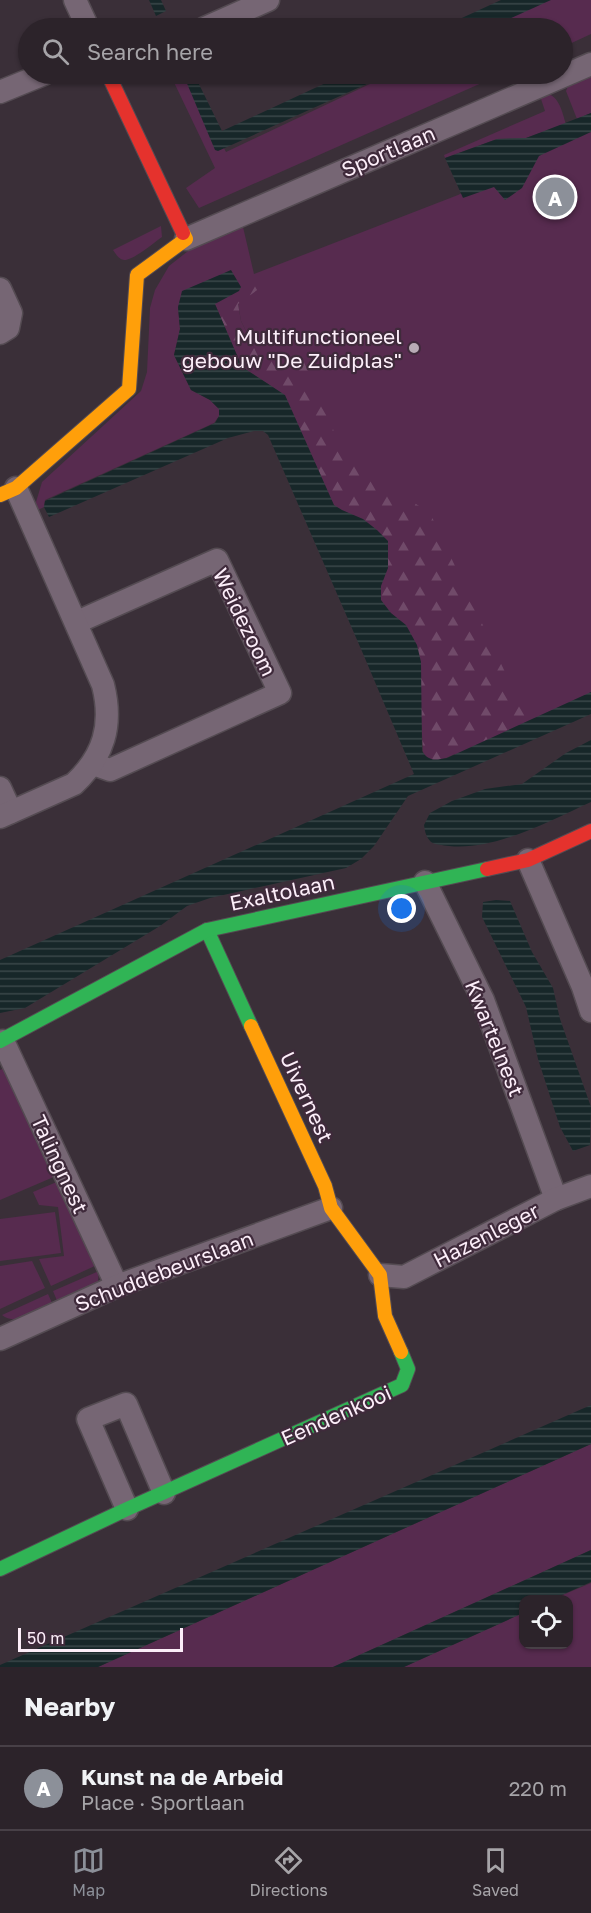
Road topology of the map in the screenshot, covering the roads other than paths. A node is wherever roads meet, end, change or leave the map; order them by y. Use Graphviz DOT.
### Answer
graph roads {
  1 [pos="75,0"];
  2 [pos="267,0"];
  3 [pos="83,18"];
  4 [pos="227,18"];
  5 [pos="591,64"];
  6 [pos="573,72"];
  7 [pos="20,84"];
  8 [pos="113,84"];
  9 [pos="545,84"];
  10 [pos="0,92"];
  11 [pos="186,239"];
  12 [pos="0,289"];
  13 [pos="0,333"];
  14 [pos="8,492"];
  15 [pos="84,619"];
  16 [pos="93,764"];
  17 [pos="0,788"];
  18 [pos="5,815"];
  19 [pos="591,831"];
  20 [pos="528,860"];
  21 [pos="425,882"];
  22 [pos="207,930"];
  23 [pos="591,1011"];
  24 [pos="1,1041"];
  25 [pos="591,1186"];
  26 [pos="556,1199"];
  27 [pos="331,1208"];
  28 [pos="380,1275"];
  29 [pos="117,1286"];
  30 [pos="1,1336"];
  31 [pos="164,1493"];
  32 [pos="127,1509"];
  33 [pos="0,1569"];
  1 -- 3 [label="street"];
  2 -- 4 [label="street"];
  5 -- 6 [label="street, Sportlaan"];
  7 -- 10 [label="street"];
  8 -- 11 [label="street"];
  9 -- 11 [label="street, Sportlaan"];
  11 -- 14 [label="street, Sportlaan"];
  12 -- 13 [label="street"];
  14 -- 16 [label="street"];
  15 -- 16 [label="street, Weidezoom"];
  16 -- 18 [label="street"];
  17 -- 18 [label="street"];
  19 -- 20 [label="street, Exaltolaan"];
  20 -- 21 [label="street, Exaltolaan"];
  20 -- 23 [label="street"];
  21 -- 22 [label="street, Exaltolaan"];
  21 -- 26 [label="street, Kwartelnest"];
  22 -- 24 [label="street, Exaltolaan"];
  22 -- 27 [label="street, Uivernest"];
  24 -- 29 [label="street, Talingnest"];
  25 -- 26 [label="street, Hazenleger"];
  26 -- 28 [label="street, Hazenleger"];
  27 -- 28 [label="street, Uivernest"];
  27 -- 29 [label="street, Schuddebeurslaan"];
  28 -- 31 [label="street, Eendenkooi"];
  29 -- 30 [label="street, Schuddebeurslaan"];
  31 -- 32 [label="street, Eendenkooi"];
  31 -- 32 [label="street"];
  32 -- 33 [label="street, Eendenkooi"];
}
